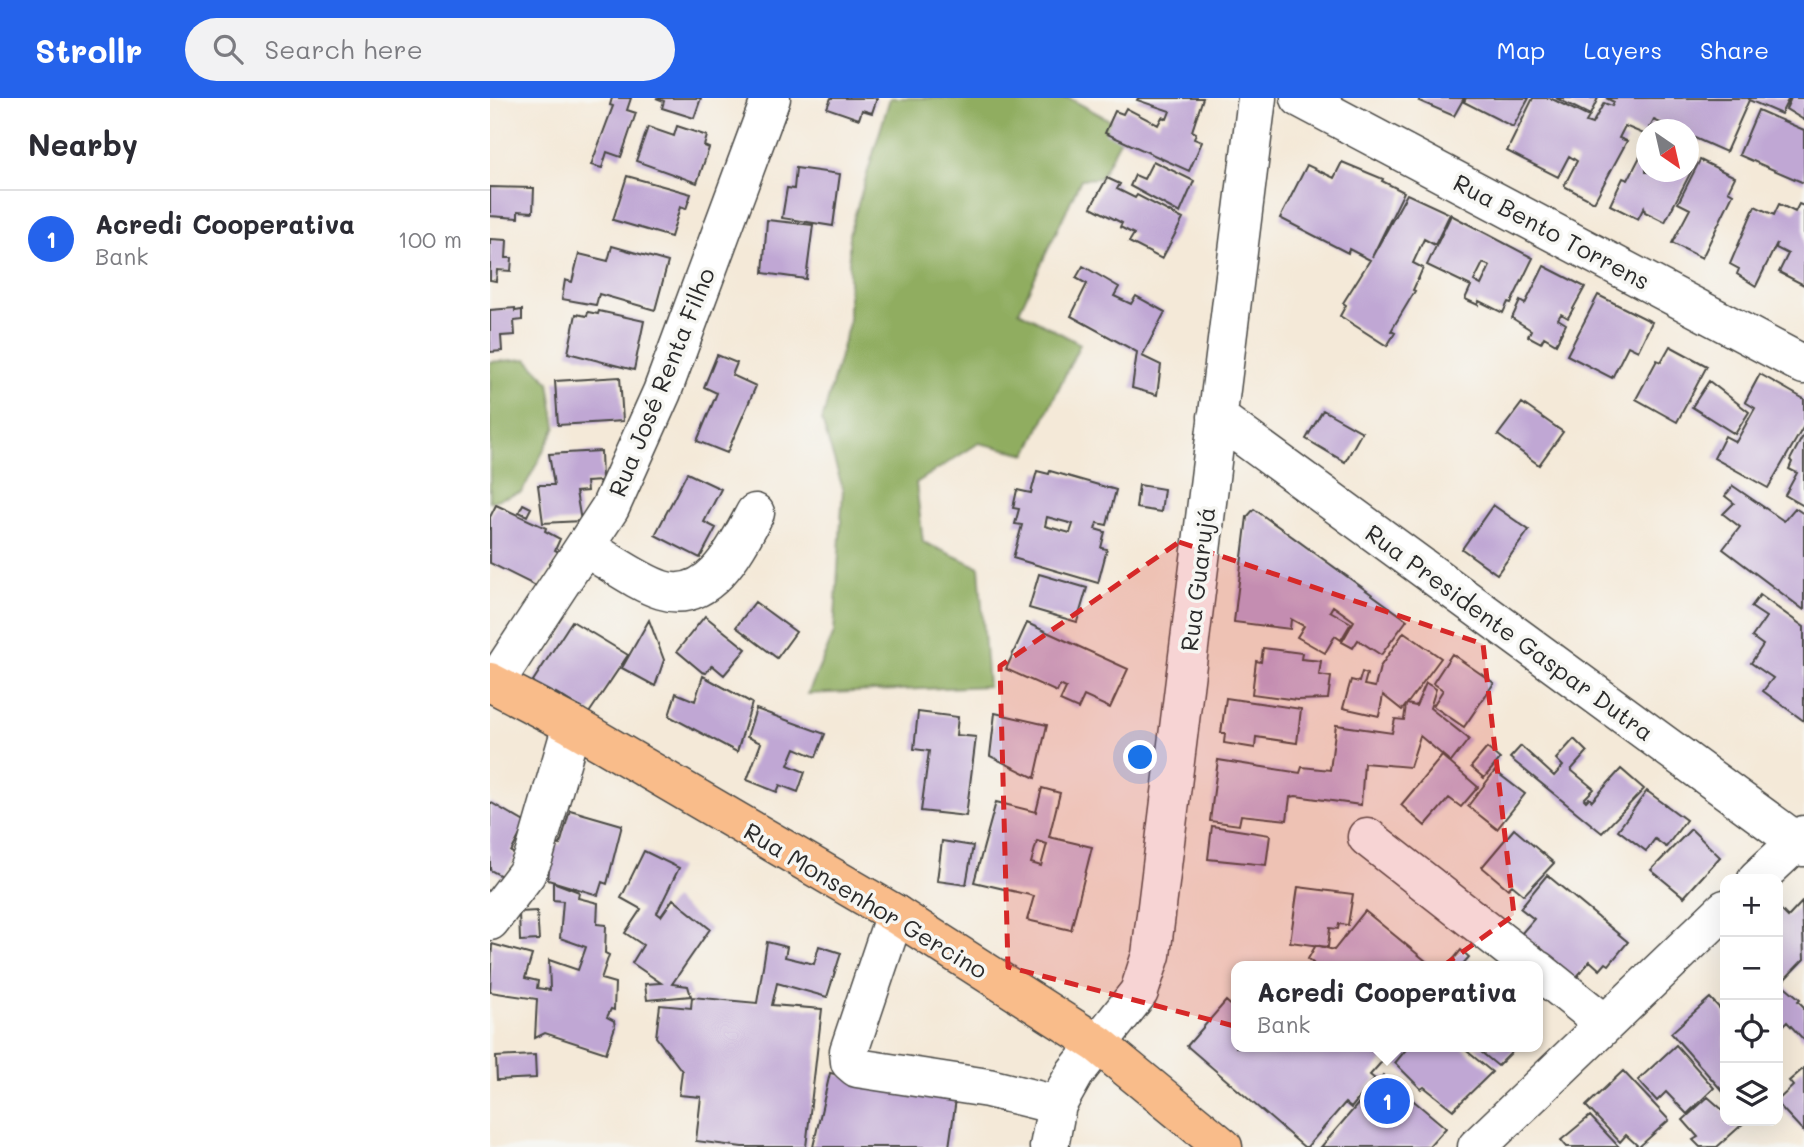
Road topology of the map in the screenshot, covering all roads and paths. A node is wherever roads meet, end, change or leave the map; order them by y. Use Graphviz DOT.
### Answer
graph roads {
  1 [pos="772,98"];
  2 [pos="1257,98"];
  3 [pos="1300,98"];
  4 [pos="1804,365"];
  5 [pos="1217,417"];
  6 [pos="755,513"];
  7 [pos="586,548"];
  8 [pos="492,683"];
  9 [pos="572,725"];
  10 [pos="1367,837"];
  11 [pos="1802,841"];
  12 [pos="1763,874"];
  13 [pos="895,914"];
  14 [pos="1720,914"];
  15 [pos="490,920"];
  16 [pos="1526,961"];
  17 [pos="1543,975"];
  18 [pos="1604,1023"];
  19 [pos="1098,1044"];
  20 [pos="1057,1105"];
  21 [pos="1049,1147"];
  22 [pos="1223,1147"];
  23 [pos="1477,1147"];
  1 -- 7 [label="street, Rua José Renta Filho"];
  2 -- 5 [label="street, Rua Guarujá"];
  3 -- 4 [label="street, Rua Bento Torrens"];
  5 -- 11 [label="street, Rua Presidente Gaspar Dutra"];
  5 -- 19 [label="street, Rua Guarujá"];
  6 -- 7 [label="street"];
  7 -- 8 [label="street, Rua José Renta Filho"];
  8 -- 9 [label="main road, Rua Monsenhor Gercino"];
  9 -- 13 [label="main road, Rua Monsenhor Gercino"];
  9 -- 15 [label="street"];
  10 -- 16 [label="street"];
  11 -- 12 [label="street"];
  13 -- 19 [label="main road, Rua Monsenhor Gercino"];
  13 -- 20 [label="street"];
  14 -- 18 [label="street"];
  17 -- 18 [label="street"];
  18 -- 23 [label="street"];
  19 -- 20 [label="street, Rua Guarujá"];
  19 -- 22 [label="main road, Rua Monsenhor Gercino"];
  20 -- 21 [label="street, Rua Guarujá"];
}
